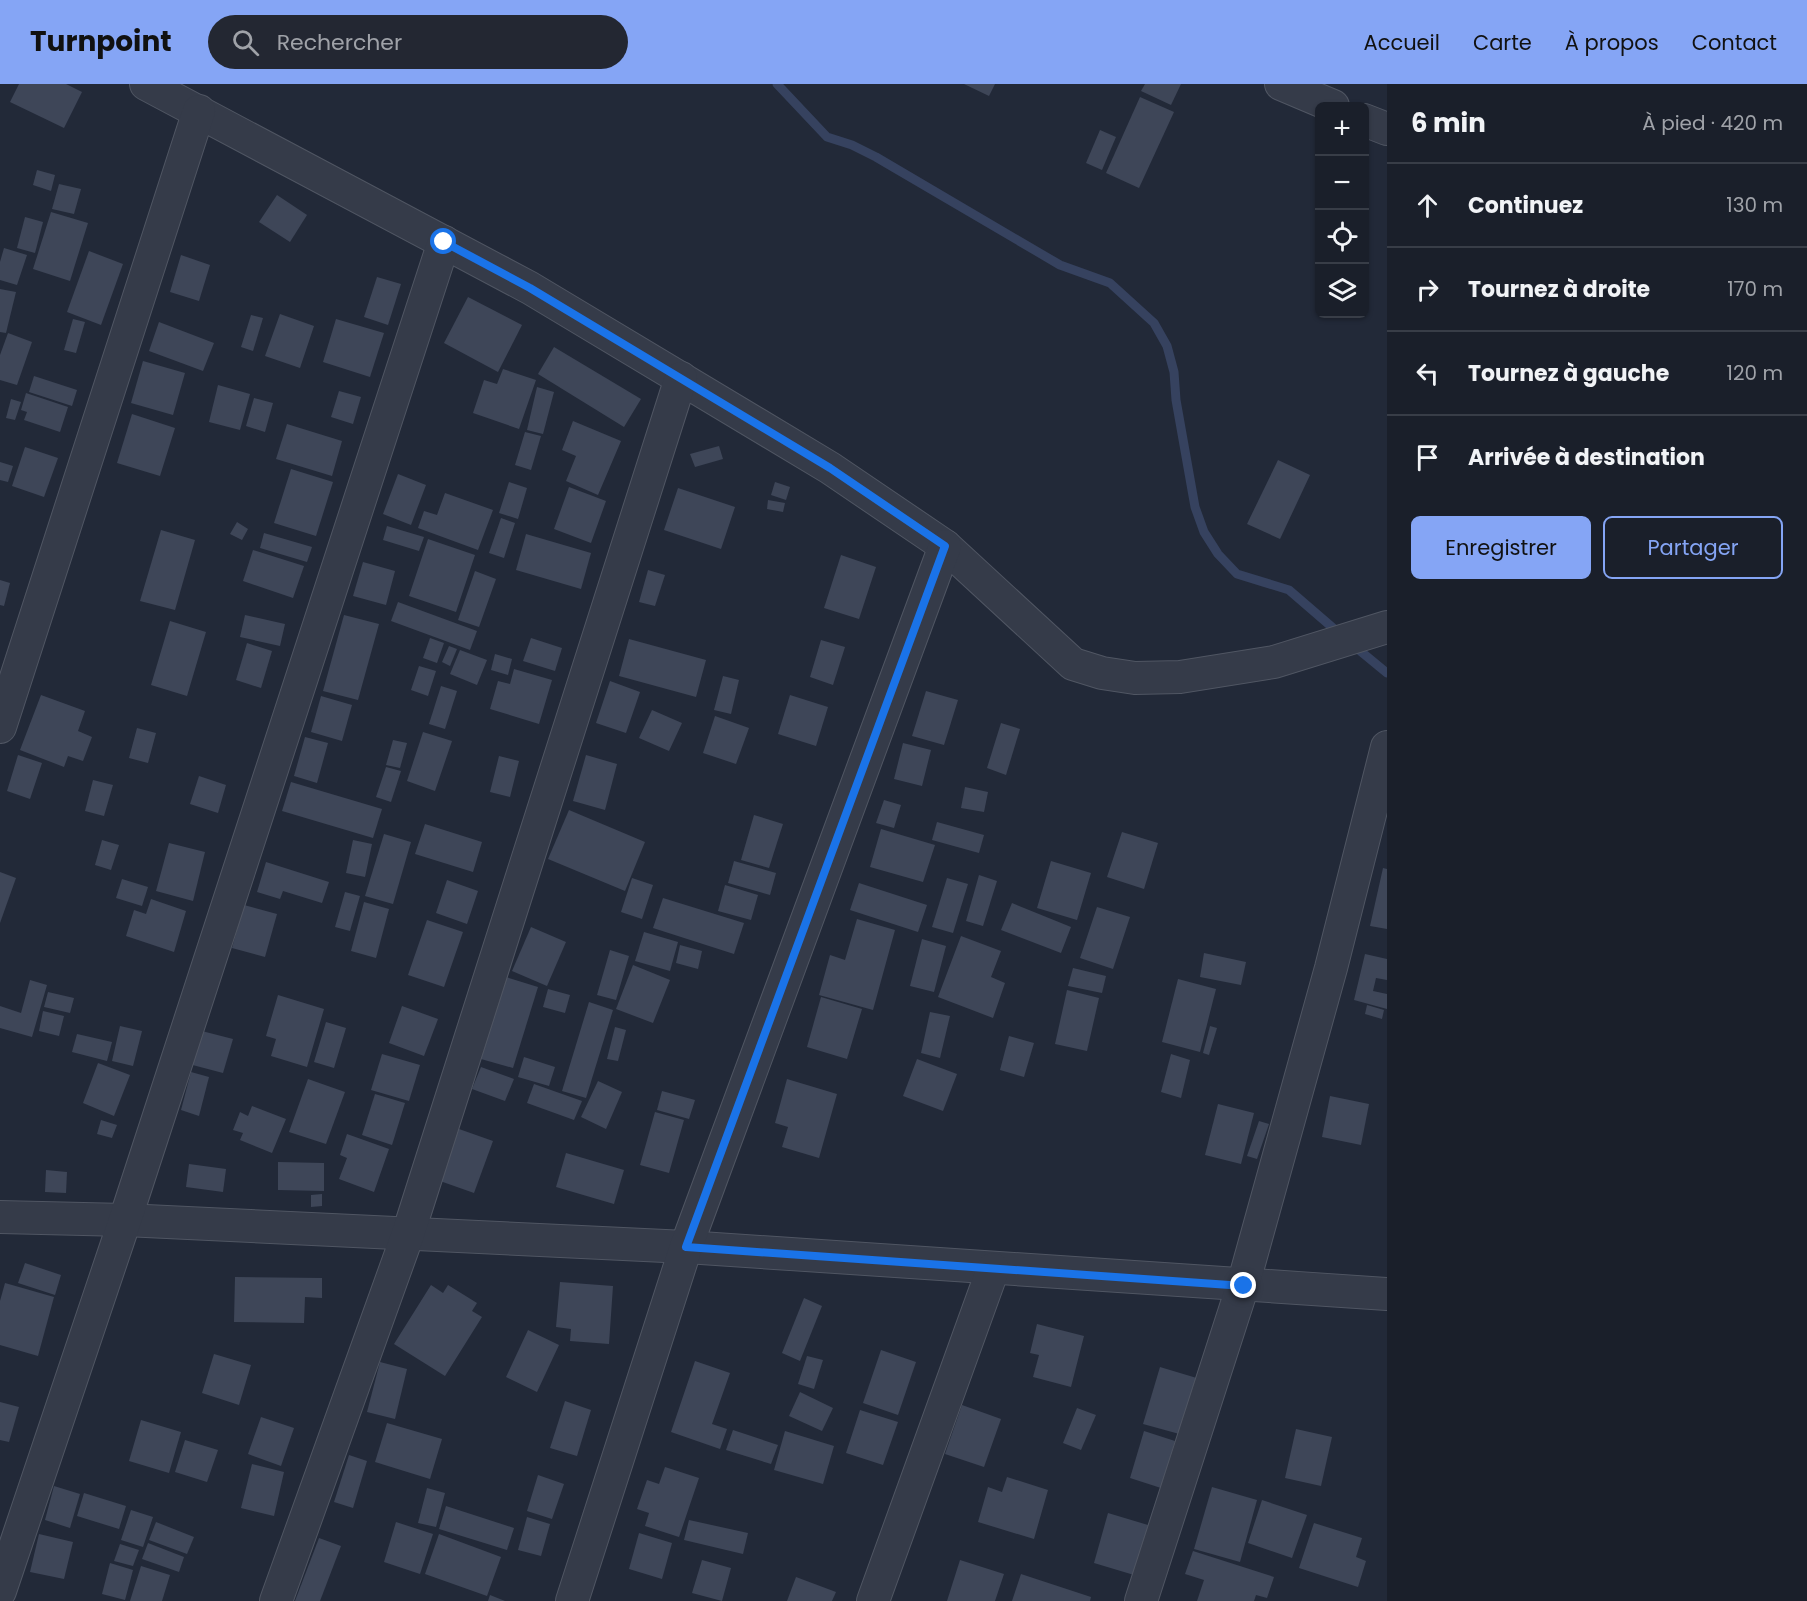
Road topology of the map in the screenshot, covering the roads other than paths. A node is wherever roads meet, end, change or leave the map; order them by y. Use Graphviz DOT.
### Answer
graph roads {
  1 [pos="146,84"];
  2 [pos="1281,84"];
  3 [pos="1324,102"];
  4 [pos="199,111"];
  5 [pos="1369,122"];
  6 [pos="1387,129"];
  7 [pos="444,242"];
  8 [pos="681,378"];
  9 [pos="945,546"];
  10 [pos="1387,627"];
  11 [pos="0,727"];
  12 [pos="1387,747"];
  13 [pos="0,1217"];
  14 [pos="125,1220"];
  15 [pos="408,1234"];
  16 [pos="686,1247"];
  17 [pos="993,1269"];
  18 [pos="1244,1286"];
  19 [pos="1387,1294"];
  20 [pos="0,1591"];
  21 [pos="276,1601"];
  22 [pos="572,1601"];
  23 [pos="873,1601"];
  24 [pos="1141,1601"];
  1 -- 4 [label="street"];
  2 -- 3 [label="street"];
  4 -- 7 [label="street"];
  4 -- 11 [label="street"];
  5 -- 6 [label="street"];
  7 -- 8 [label="street"];
  7 -- 14 [label="street"];
  8 -- 9 [label="street"];
  8 -- 15 [label="street"];
  9 -- 10 [label="street"];
  9 -- 16 [label="street"];
  12 -- 18 [label="street"];
  13 -- 14 [label="street"];
  14 -- 15 [label="street"];
  14 -- 20 [label="street"];
  15 -- 16 [label="street"];
  15 -- 21 [label="street"];
  16 -- 17 [label="street"];
  16 -- 22 [label="street"];
  17 -- 18 [label="street"];
  17 -- 23 [label="street"];
  18 -- 19 [label="street"];
  18 -- 24 [label="street"];
}
